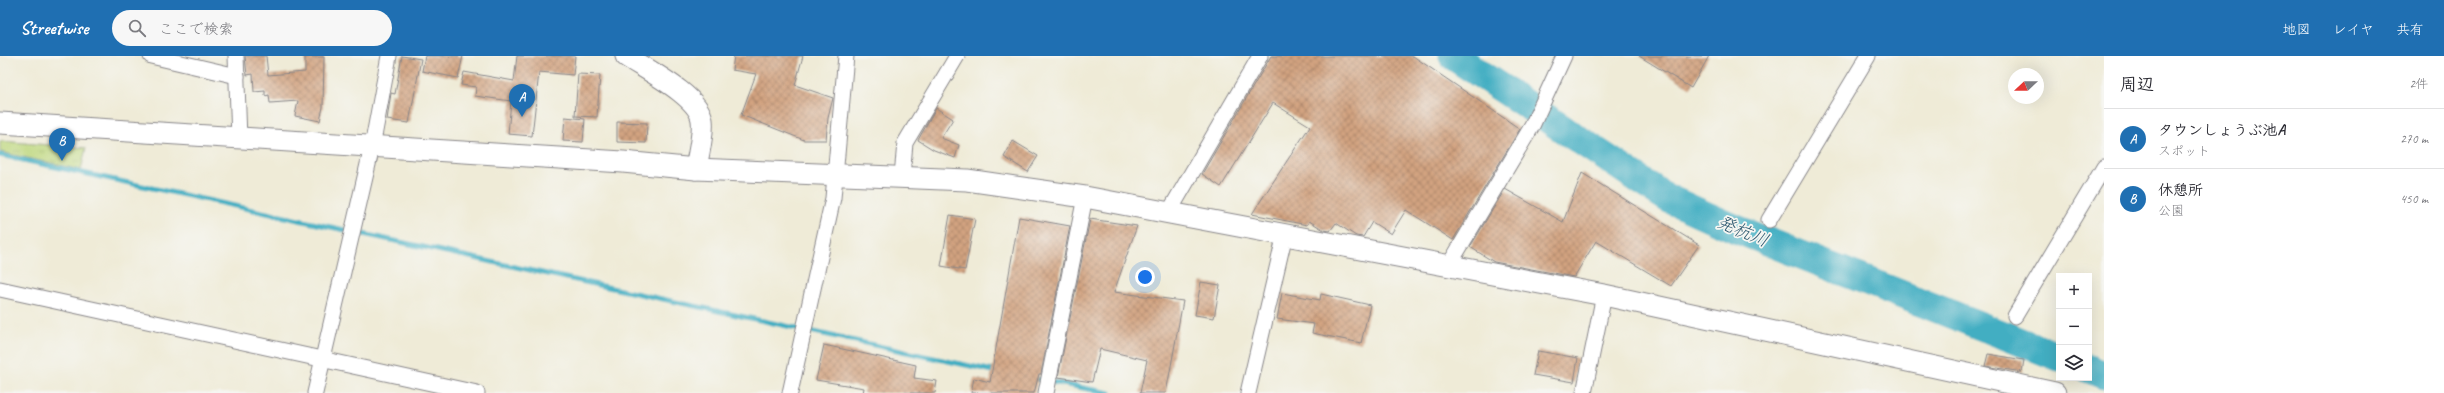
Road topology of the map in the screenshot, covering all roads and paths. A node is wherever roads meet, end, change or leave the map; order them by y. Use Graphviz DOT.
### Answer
graph roads {
  1 [pos="151,56"];
  2 [pos="236,56"];
  3 [pos="389,56"];
  4 [pos="626,56"];
  5 [pos="846,56"];
  6 [pos="957,56"];
  7 [pos="1260,56"];
  8 [pos="1564,56"];
  9 [pos="1868,56"];
  10 [pos="237,76"];
  11 [pos="0,123"];
  12 [pos="239,139"];
  13 [pos="372,147"];
  14 [pos="2104,167"];
  15 [pos="696,169"];
  16 [pos="834,175"];
  17 [pos="902,176"];
  18 [pos="1085,197"];
  19 [pos="1169,212"];
  20 [pos="1769,220"];
  21 [pos="1285,234"];
  22 [pos="1449,265"];
  23 [pos="0,289"];
  24 [pos="1604,295"];
  25 [pos="2015,316"];
  26 [pos="322,359"];
  27 [pos="1047,389"];
  28 [pos="315,393"];
  29 [pos="477,393"];
  30 [pos="790,393"];
  31 [pos="1248,393"];
  32 [pos="1584,393"];
  33 [pos="2055,393"];
  1 -- 10 [label="street"];
  2 -- 10 [label="street"];
  3 -- 13 [label="street"];
  4 -- 15 [label="street"];
  5 -- 16 [label="street"];
  6 -- 17 [label="street"];
  7 -- 19 [label="street"];
  8 -- 22 [label="street"];
  9 -- 20 [label="street"];
  10 -- 12 [label="street"];
  11 -- 12 [label="street"];
  12 -- 13 [label="street"];
  13 -- 15 [label="street"];
  13 -- 26 [label="street"];
  14 -- 25 [label="street"];
  15 -- 16 [label="street"];
  16 -- 17 [label="street"];
  16 -- 30 [label="street"];
  17 -- 18 [label="street"];
  18 -- 19 [label="street"];
  18 -- 27 [label="street"];
  19 -- 21 [label="street"];
  21 -- 22 [label="street"];
  21 -- 31 [label="street"];
  22 -- 24 [label="street"];
  23 -- 26 [label="street"];
  24 -- 32 [label="street"];
  24 -- 33 [label="street"];
  26 -- 28 [label="street"];
  26 -- 29 [label="street"];
}
